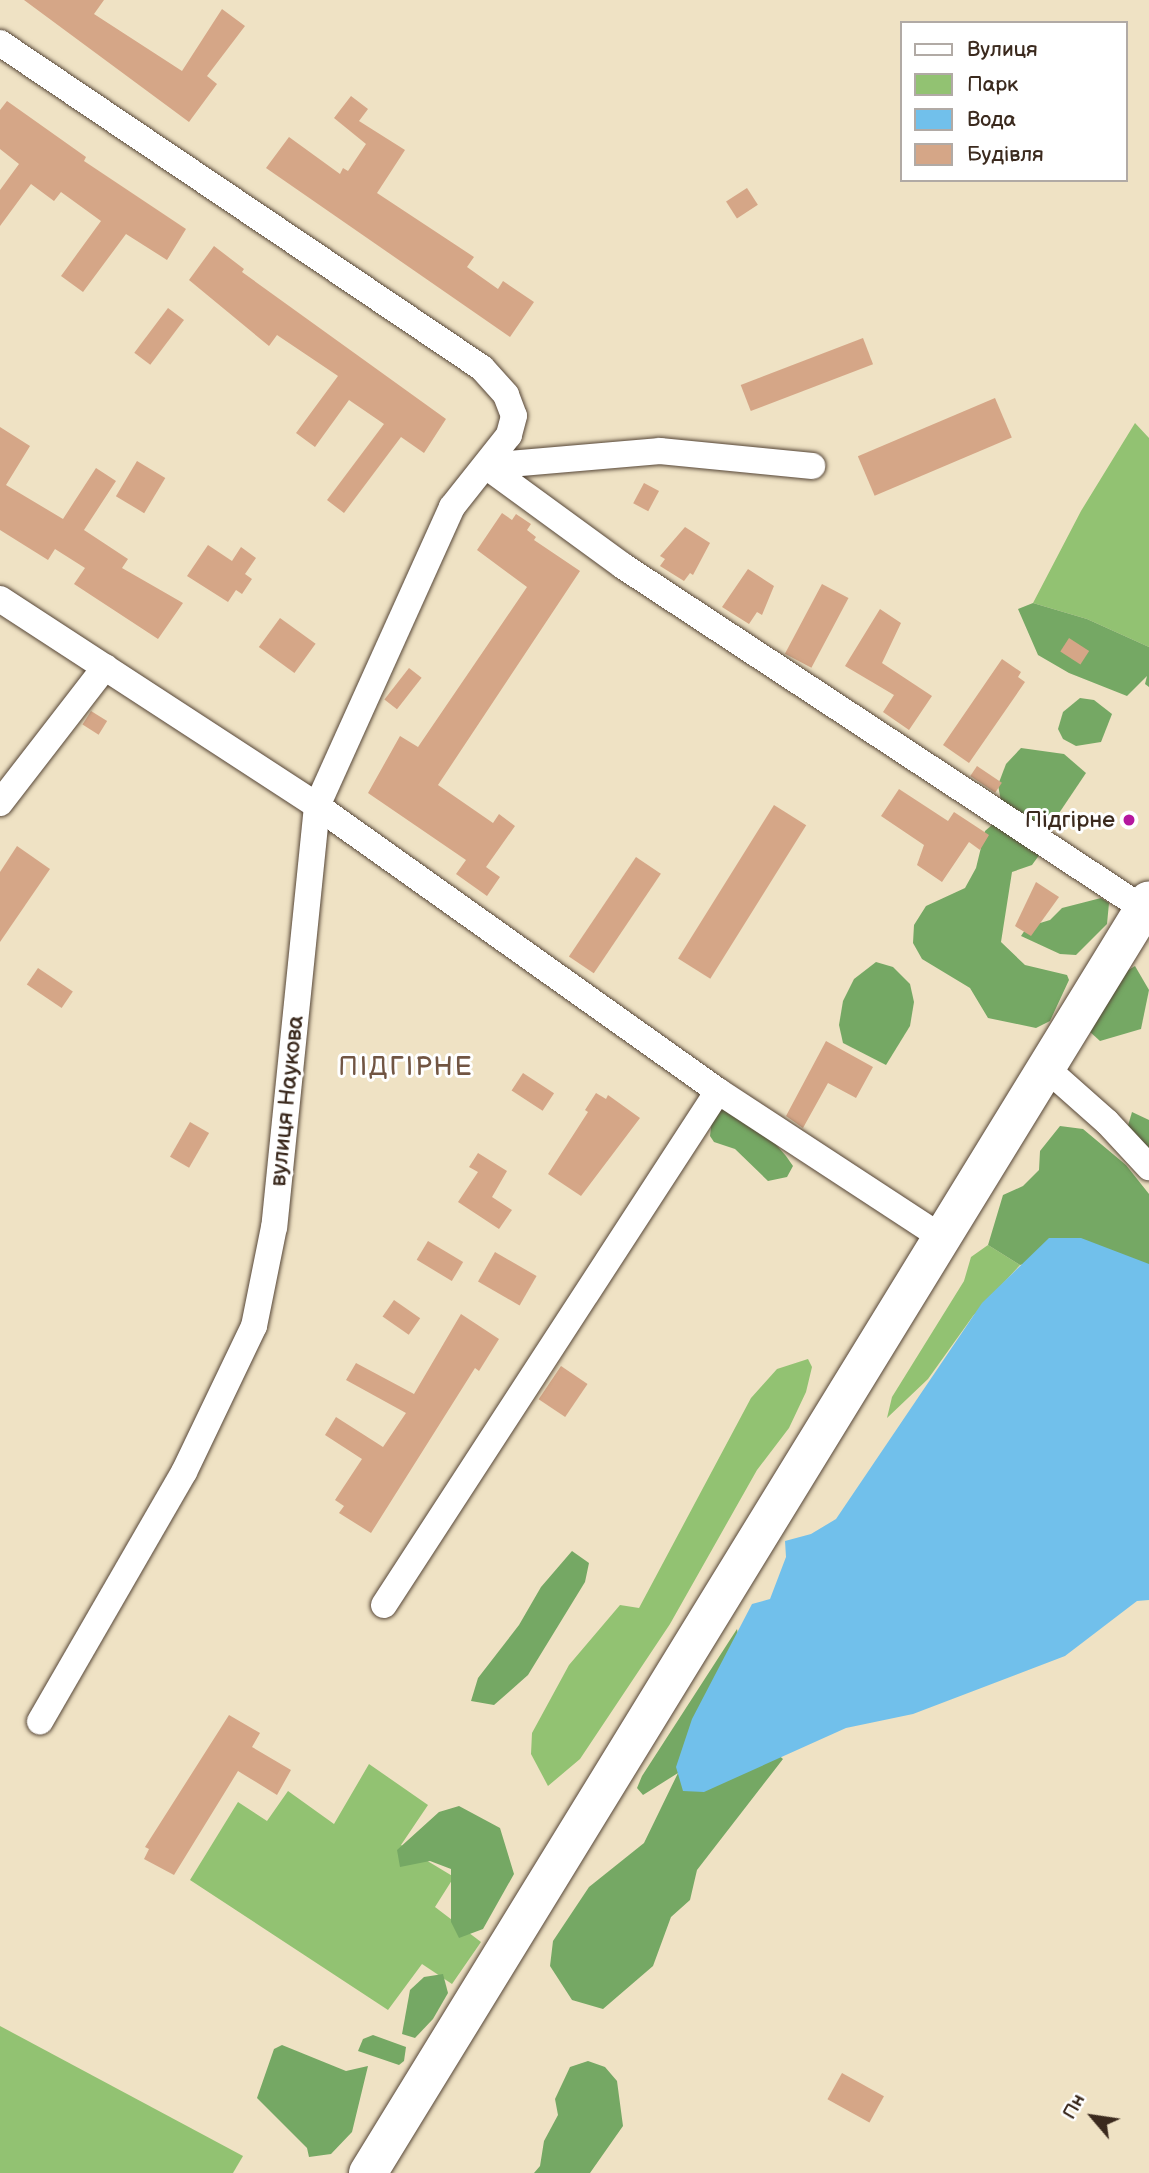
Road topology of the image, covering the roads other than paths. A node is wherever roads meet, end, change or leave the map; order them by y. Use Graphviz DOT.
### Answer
graph roads {
  1 [pos="0,43"];
  2 [pos="486,466"];
  3 [pos="812,466"];
  4 [pos="0,599"];
  5 [pos="105,667"];
  6 [pos="0,803"];
  7 [pos="317,806"];
  8 [pos="1146,904"];
  9 [pos="1046,1068"];
  10 [pos="718,1091"];
  11 [pos="1149,1167"];
  12 [pos="941,1237"];
  13 [pos="384,1605"];
  14 [pos="40,1721"];
  15 [pos="368,2173"];
  1 -- 2 [label="street, вулиця Наукова"];
  2 -- 3 [label="street"];
  2 -- 7 [label="street, вулиця Наукова"];
  2 -- 8 [label="street"];
  4 -- 5 [label="street"];
  5 -- 6 [label="street"];
  5 -- 7 [label="street"];
  7 -- 10 [label="street"];
  7 -- 14 [label="street, вулиця Наукова"];
  8 -- 9 [label="highway"];
  9 -- 11 [label="street"];
  9 -- 12 [label="highway"];
  10 -- 12 [label="street"];
  10 -- 13 [label="street"];
  12 -- 15 [label="highway"];
}
